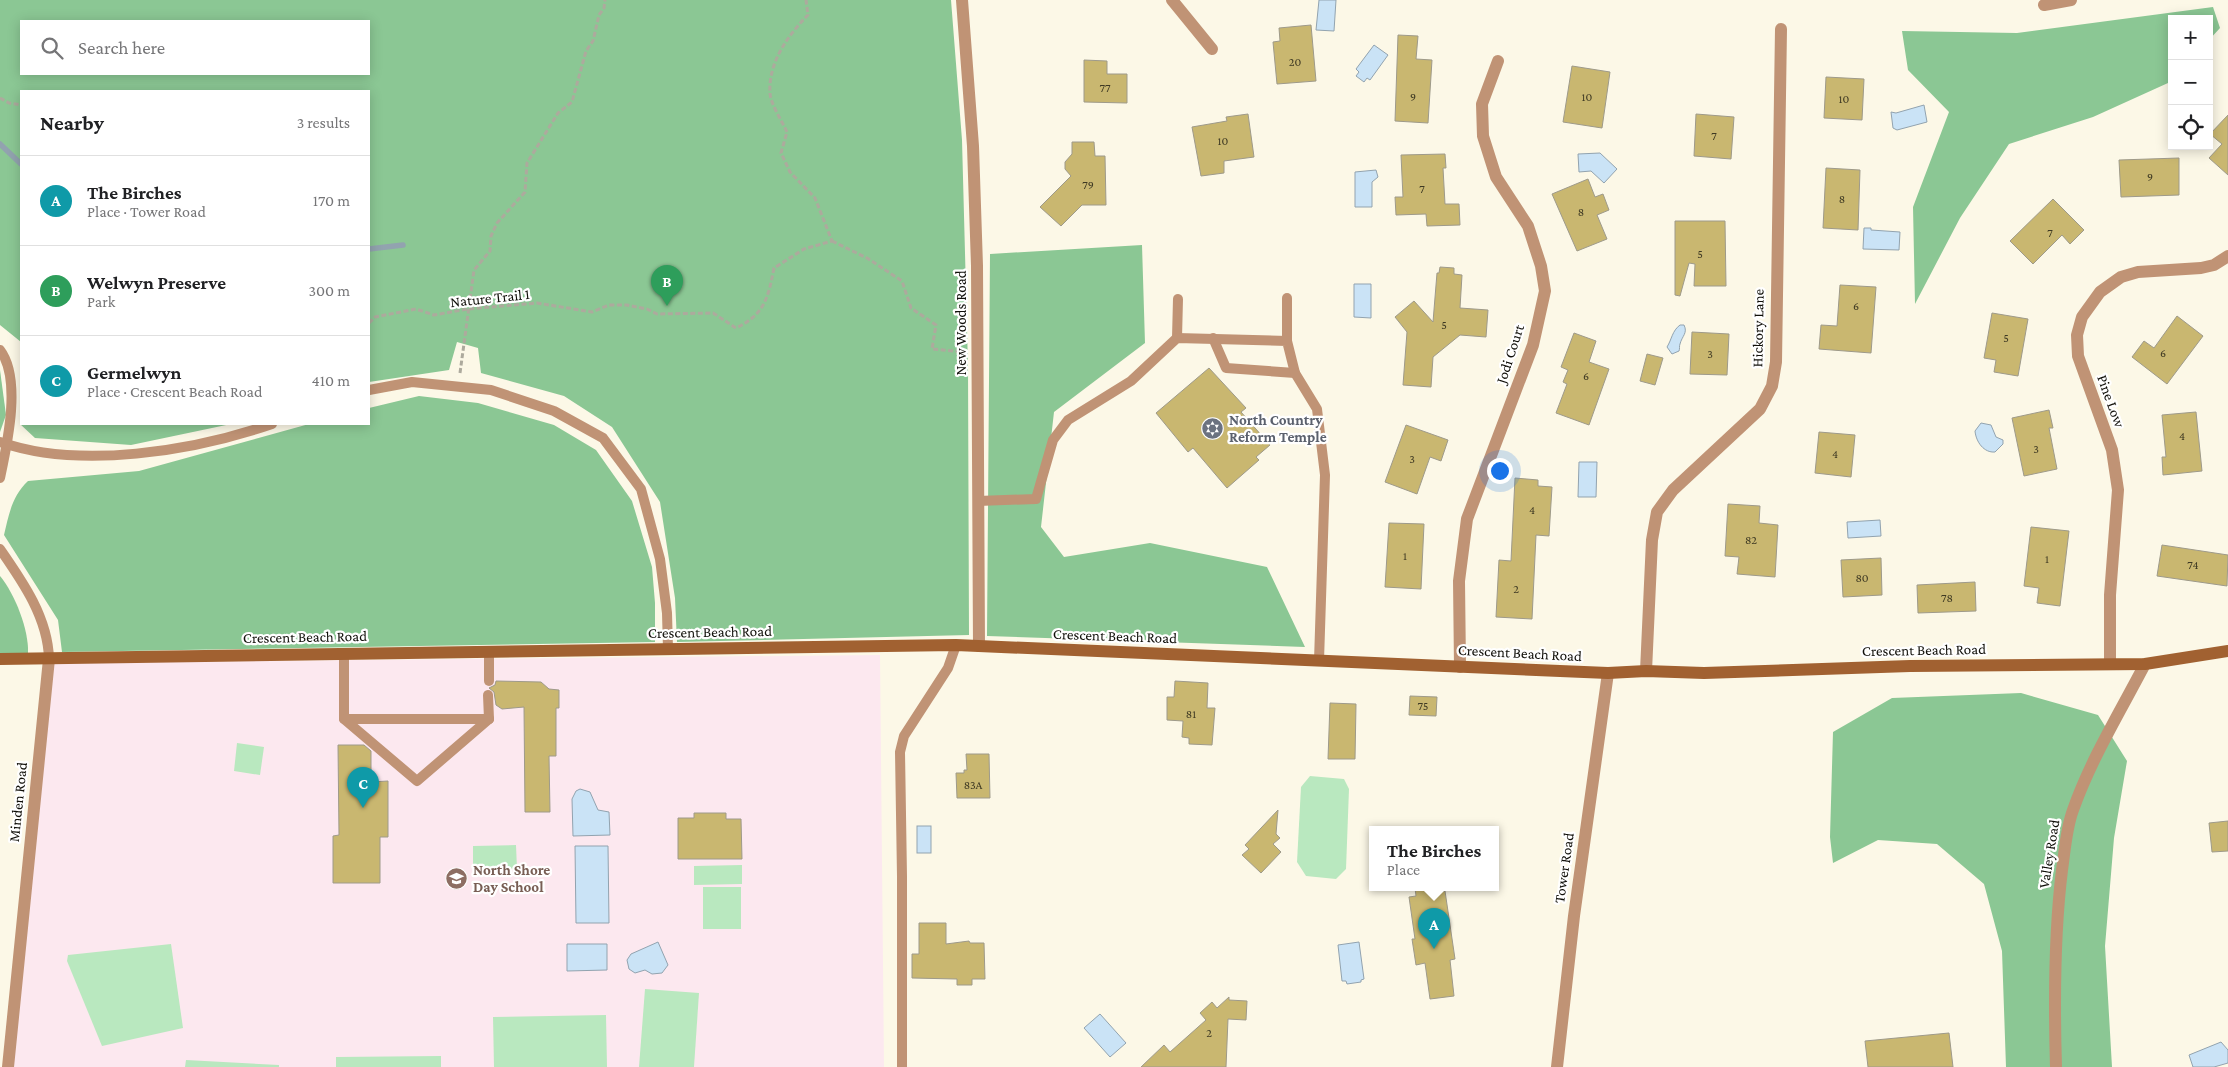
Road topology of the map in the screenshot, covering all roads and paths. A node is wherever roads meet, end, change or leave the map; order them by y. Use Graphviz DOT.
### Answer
graph roads {
  1 [pos="604,0"];
  2 [pos="806,0"];
  3 [pos="962,0"];
  4 [pos="1172,0"];
  5 [pos="2071,0"];
  6 [pos="2044,5"];
  7 [pos="1781,29"];
  8 [pos="1212,49"];
  9 [pos="1498,61"];
  10 [pos="0,98"];
  11 [pos="20,105"];
  12 [pos="832,241"];
  13 [pos="2228,256"];
  14 [pos="1287,298"];
  15 [pos="1178,299"];
  16 [pos="468,309"];
  17 [pos="370,322"];
  18 [pos="1177,338"];
  19 [pos="1214,338"];
  20 [pos="1287,341"];
  21 [pos="0,350"];
  22 [pos="978,354"];
  23 [pos="1295,373"];
  24 [pos="459,386"];
  25 [pos="370,390"];
  26 [pos="268,425"];
  27 [pos="4,443"];
  28 [pos="0,478"];
  29 [pos="978,501"];
  30 [pos="0,549"];
  31 [pos="956,645"];
  32 [pos="979,646"];
  33 [pos="668,650"];
  34 [pos="2228,651"];
  35 [pos="489,652"];
  36 [pos="344,653"];
  37 [pos="0,659"];
  38 [pos="49,659"];
  39 [pos="1319,660"];
  40 [pos="2110,664"];
  41 [pos="2145,664"];
  42 [pos="1460,666"];
  43 [pos="1646,671"];
  44 [pos="1608,673"];
  45 [pos="489,681"];
  46 [pos="488,695"];
  47 [pos="344,719"];
  48 [pos="489,719"];
  49 [pos="8,1067"];
  50 [pos="902,1067"];
  51 [pos="1556,1067"];
  52 [pos="2056,1067"];
  1 -- 16 [label="path"];
  2 -- 12 [label="path"];
  3 -- 22 [label="street, New Woods Road"];
  4 -- 8 [label="street"];
  5 -- 6 [label="street"];
  7 -- 43 [label="street, Hickory Lane"];
  9 -- 42 [label="street, Jodi Court"];
  10 -- 11 [label="path"];
  12 -- 16 [label="path, Nature Trail 1"];
  12 -- 22 [label="path"];
  13 -- 40 [label="street, Pine Low"];
  14 -- 20 [label="lane"];
  15 -- 18 [label="lane"];
  16 -- 17 [label="path, Nature Trail 1"];
  16 -- 24 [label="path"];
  18 -- 19 [label="lane"];
  18 -- 29 [label="lane"];
  19 -- 20 [label="lane"];
  19 -- 23 [label="lane"];
  20 -- 23 [label="lane"];
  21 -- 27 [label="lane"];
  22 -- 29 [label="street, New Woods Road"];
  23 -- 39 [label="lane"];
  24 -- 25 [label="lane"];
  24 -- 33 [label="lane"];
  26 -- 27 [label="lane"];
  27 -- 28 [label="lane"];
  29 -- 32 [label="street, New Woods Road"];
  30 -- 38 [label="lane"];
  31 -- 32 [label="street, Crescent Beach Road"];
  31 -- 33 [label="street, Crescent Beach Road"];
  31 -- 50 [label="lane"];
  32 -- 39 [label="street, Crescent Beach Road"];
  33 -- 35 [label="street, Crescent Beach Road"];
  34 -- 41 [label="street, Crescent Beach Road"];
  35 -- 36 [label="street, Crescent Beach Road"];
  35 -- 45 [label="lane"];
  36 -- 38 [label="street, Crescent Beach Road"];
  36 -- 47 [label="lane"];
  37 -- 38 [label="street, Crescent Beach Road"];
  38 -- 49 [label="street, Minden Road"];
  39 -- 42 [label="street, Crescent Beach Road"];
  40 -- 41 [label="street, Crescent Beach Road"];
  40 -- 43 [label="street, Crescent Beach Road"];
  41 -- 52 [label="street, Valley Road"];
  42 -- 44 [label="street, Crescent Beach Road"];
  43 -- 44 [label="street, Crescent Beach Road"];
  44 -- 51 [label="street, Tower Road"];
  46 -- 48 [label="lane"];
  47 -- 48 [label="lane"];
  47 -- 48 [label="lane"];
}
